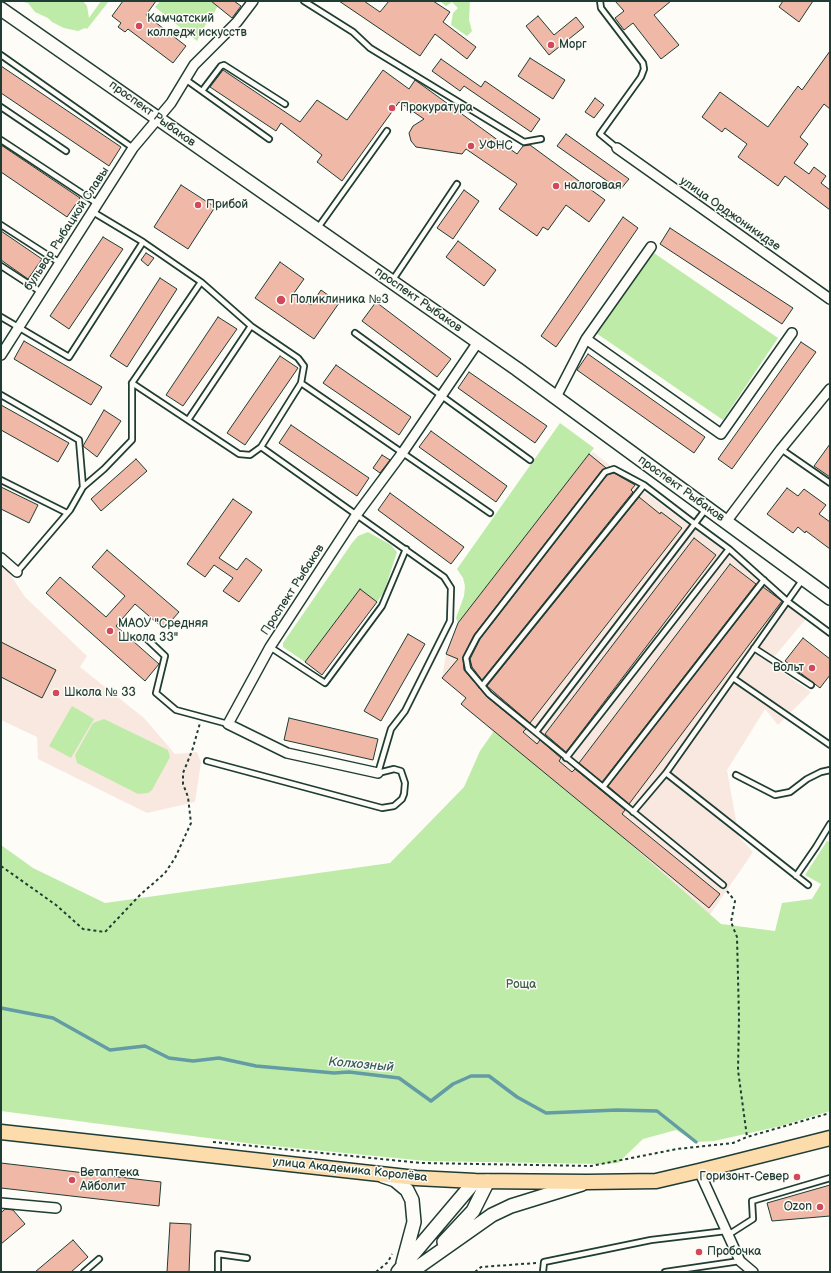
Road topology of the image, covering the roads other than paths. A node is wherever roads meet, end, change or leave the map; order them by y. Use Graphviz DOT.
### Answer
graph roads {
  1 [pos="253,1"];
  2 [pos="304,1"];
  3 [pos="600,1"];
  4 [pos="1,9"];
  5 [pos="1,55"];
  6 [pos="185,79"];
  7 [pos="202,91"];
  8 [pos="285,104"];
  9 [pos="1,107"];
  10 [pos="157,118"];
  11 [pos="387,131"];
  12 [pos="269,139"];
  13 [pos="541,139"];
  14 [pos="1,140"];
  15 [pos="133,148"];
  16 [pos="617,148"];
  17 [pos="66,151"];
  18 [pos="457,184"];
  19 [pos="96,208"];
  20 [pos="1,225"];
  21 [pos="316,230"];
  22 [pos="142,242"];
  23 [pos="651,247"];
  24 [pos="60,263"];
  25 [pos="1,266"];
  26 [pos="392,281"];
  27 [pos="201,282"];
  28 [pos="41,292"];
  29 [pos="830,299"];
  30 [pos="1,317"];
  31 [pos="251,326"];
  32 [pos="18,327"];
  33 [pos="355,333"];
  34 [pos="792,333"];
  35 [pos="586,339"];
  36 [pos="478,342"];
  37 [pos="1,355"];
  38 [pos="132,383"];
  39 [pos="301,383"];
  40 [pos="830,389"];
  41 [pos="1,395"];
  42 [pos="441,396"];
  43 [pos="556,397"];
  44 [pos="188,420"];
  45 [pos="261,447"];
  46 [pos="781,449"];
  47 [pos="403,452"];
  48 [pos="530,460"];
  49 [pos="1,480"];
  50 [pos="830,483"];
  51 [pos="644,485"];
  52 [pos="83,487"];
  53 [pos="706,508"];
  54 [pos="67,513"];
  55 [pos="490,513"];
  56 [pos="357,514"];
  57 [pos="726,522"];
  58 [pos="695,524"];
  59 [pos="406,549"];
  60 [pos="729,550"];
  61 [pos="1,558"];
  62 [pos="17,572"];
  63 [pos="803,579"];
  64 [pos="764,580"];
  65 [pos="830,598"];
  66 [pos="787,601"];
  67 [pos="830,633"];
  68 [pos="146,638"];
  69 [pos="270,647"];
  70 [pos="754,648"];
  71 [pos="732,678"];
  72 [pos="811,685"];
  73 [pos="482,686"];
  74 [pos="228,724"];
  75 [pos="536,732"];
  76 [pos="830,745"];
  77 [pos="566,758"];
  78 [pos="207,761"];
  79 [pos="830,770"];
  80 [pos="378,773"];
  81 [pos="666,773"];
  82 [pos="736,775"];
  83 [pos="603,787"];
  84 [pos="633,812"];
  85 [pos="830,824"];
  86 [pos="796,876"];
  87 [pos="723,885"];
  88 [pos="808,885"];
  89 [pos="1,1132"];
  90 [pos="830,1138"];
  91 [pos="699,1172"];
  92 [pos="379,1174"];
  93 [pos="830,1178"];
  94 [pos="482,1181"];
  95 [pos="587,1182"];
  96 [pos="1,1203"];
  97 [pos="56,1208"];
  98 [pos="727,1233"];
  99 [pos="247,1258"];
  100 [pos="99,1259"];
  101 [pos="740,1260"];
  102 [pos="422,1264"];
  103 [pos="404,1270"];
  104 [pos="84,1272"];
  105 [pos="218,1272"];
  106 [pos="543,1272"];
  107 [pos="665,1272"];
  108 [pos="753,1272"];
  1 -- 6 [label="street, бульвар Рыбацкой Славы"];
  2 -- 13 [label="lane"];
  3 -- 16 [label="lane"];
  4 -- 10 [label="main road, проспект Рыбаков"];
  5 -- 15 [label="lane"];
  6 -- 7 [label="lane"];
  6 -- 10 [label="street, бульвар Рыбацкой Славы"];
  7 -- 8 [label="lane"];
  7 -- 12 [label="lane"];
  9 -- 17 [label="lane"];
  10 -- 15 [label="street, бульвар Рыбацкой Славы"];
  10 -- 21 [label="main road, проспект Рыбаков"];
  11 -- 21 [label="lane"];
  14 -- 19 [label="lane"];
  15 -- 19 [label="street, бульвар Рыбацкой Славы"];
  16 -- 29 [label="street, улица Орджоникидзе"];
  18 -- 26 [label="lane"];
  19 -- 22 [label="lane"];
  19 -- 24 [label="street, бульвар Рыбацкой Славы"];
  20 -- 24 [label="lane"];
  21 -- 26 [label="main road, проспект Рыбаков"];
  22 -- 27 [label="lane"];
  22 -- 32 [label="lane"];
  23 -- 35 [label="street"];
  24 -- 28 [label="street, бульвар Рыбацкой Славы"];
  25 -- 28 [label="lane"];
  26 -- 36 [label="main road, проспект Рыбаков"];
  27 -- 31 [label="lane"];
  27 -- 38 [label="lane"];
  28 -- 32 [label="street, бульвар Рыбацкой Славы"];
  30 -- 32 [label="lane"];
  31 -- 39 [label="lane"];
  31 -- 44 [label="lane"];
  32 -- 37 [label="street, бульвар Рыбацкой Славы"];
  33 -- 42 [label="lane"];
  34 -- 35 [label="street"];
  35 -- 43 [label="street"];
  36 -- 42 [label="street, Проспект Рыбаков"];
  36 -- 43 [label="main road, проспект Рыбаков"];
  38 -- 44 [label="lane"];
  38 -- 52 [label="lane"];
  39 -- 45 [label="lane"];
  39 -- 47 [label="lane"];
  40 -- 46 [label="street"];
  41 -- 52 [label="lane"];
  42 -- 47 [label="street, Проспект Рыбаков"];
  42 -- 48 [label="lane"];
  43 -- 53 [label="main road, проспект Рыбаков"];
  44 -- 45 [label="lane"];
  45 -- 56 [label="lane"];
  46 -- 50 [label="lane"];
  46 -- 57 [label="street"];
  47 -- 55 [label="lane"];
  47 -- 56 [label="street, Проспект Рыбаков"];
  49 -- 54 [label="lane"];
  51 -- 58 [label="lane"];
  51 -- 73 [label="lane"];
  51 -- 73 [label="lane"];
  52 -- 54 [label="lane"];
  53 -- 57 [label="main road, проспект Рыбаков"];
  53 -- 58 [label="lane"];
  54 -- 62 [label="lane"];
  56 -- 59 [label="lane"];
  56 -- 69 [label="street, Проспект Рыбаков"];
  57 -- 63 [label="main road, проспект Рыбаков"];
  58 -- 60 [label="lane"];
  58 -- 75 [label="lane"];
  59 -- 69 [label="lane"];
  59 -- 80 [label="lane"];
  60 -- 64 [label="lane"];
  60 -- 77 [label="lane"];
  61 -- 62 [label="street"];
  63 -- 65 [label="main road, проспект Рыбаков"];
  63 -- 66 [label="lane"];
  64 -- 66 [label="lane"];
  64 -- 83 [label="lane"];
  66 -- 67 [label="lane"];
  66 -- 70 [label="lane"];
  68 -- 74 [label="lane"];
  69 -- 74 [label="street, Проспект Рыбаков"];
  70 -- 71 [label="lane"];
  70 -- 72 [label="lane"];
  71 -- 76 [label="lane"];
  71 -- 81 [label="lane"];
  73 -- 75 [label="lane"];
  74 -- 80 [label="street"];
  75 -- 77 [label="lane"];
  77 -- 83 [label="lane"];
  78 -- 80 [label="lane"];
  79 -- 82 [label="lane"];
  81 -- 84 [label="lane"];
  81 -- 86 [label="lane"];
  83 -- 84 [label="lane"];
  84 -- 87 [label="lane"];
  85 -- 86 [label="lane"];
  86 -- 88 [label="lane"];
  89 -- 92 [label="main road, улица Академика Королёва"];
  90 -- 91 [label="main road, улица Академика Королёва"];
  91 -- 95 [label="main road, улица Академика Королёва"];
  91 -- 98 [label="street"];
  92 -- 94 [label="main road, улица Академика Королёва"];
  92 -- 103 [label="main road"];
  93 -- 98 [label="lane"];
  94 -- 95 [label="main road, улица Академика Королёва"];
  94 -- 102 [label="main road"];
  94 -- 103 [label="main road"];
  95 -- 102 [label="main road"];
  96 -- 97 [label="street"];
  98 -- 101 [label="street"];
  98 -- 106 [label="lane"];
  99 -- 105 [label="lane"];
  100 -- 104 [label="lane"];
  101 -- 107 [label="lane"];
  101 -- 108 [label="street"];
  102 -- 103 [label="main road"];
}
